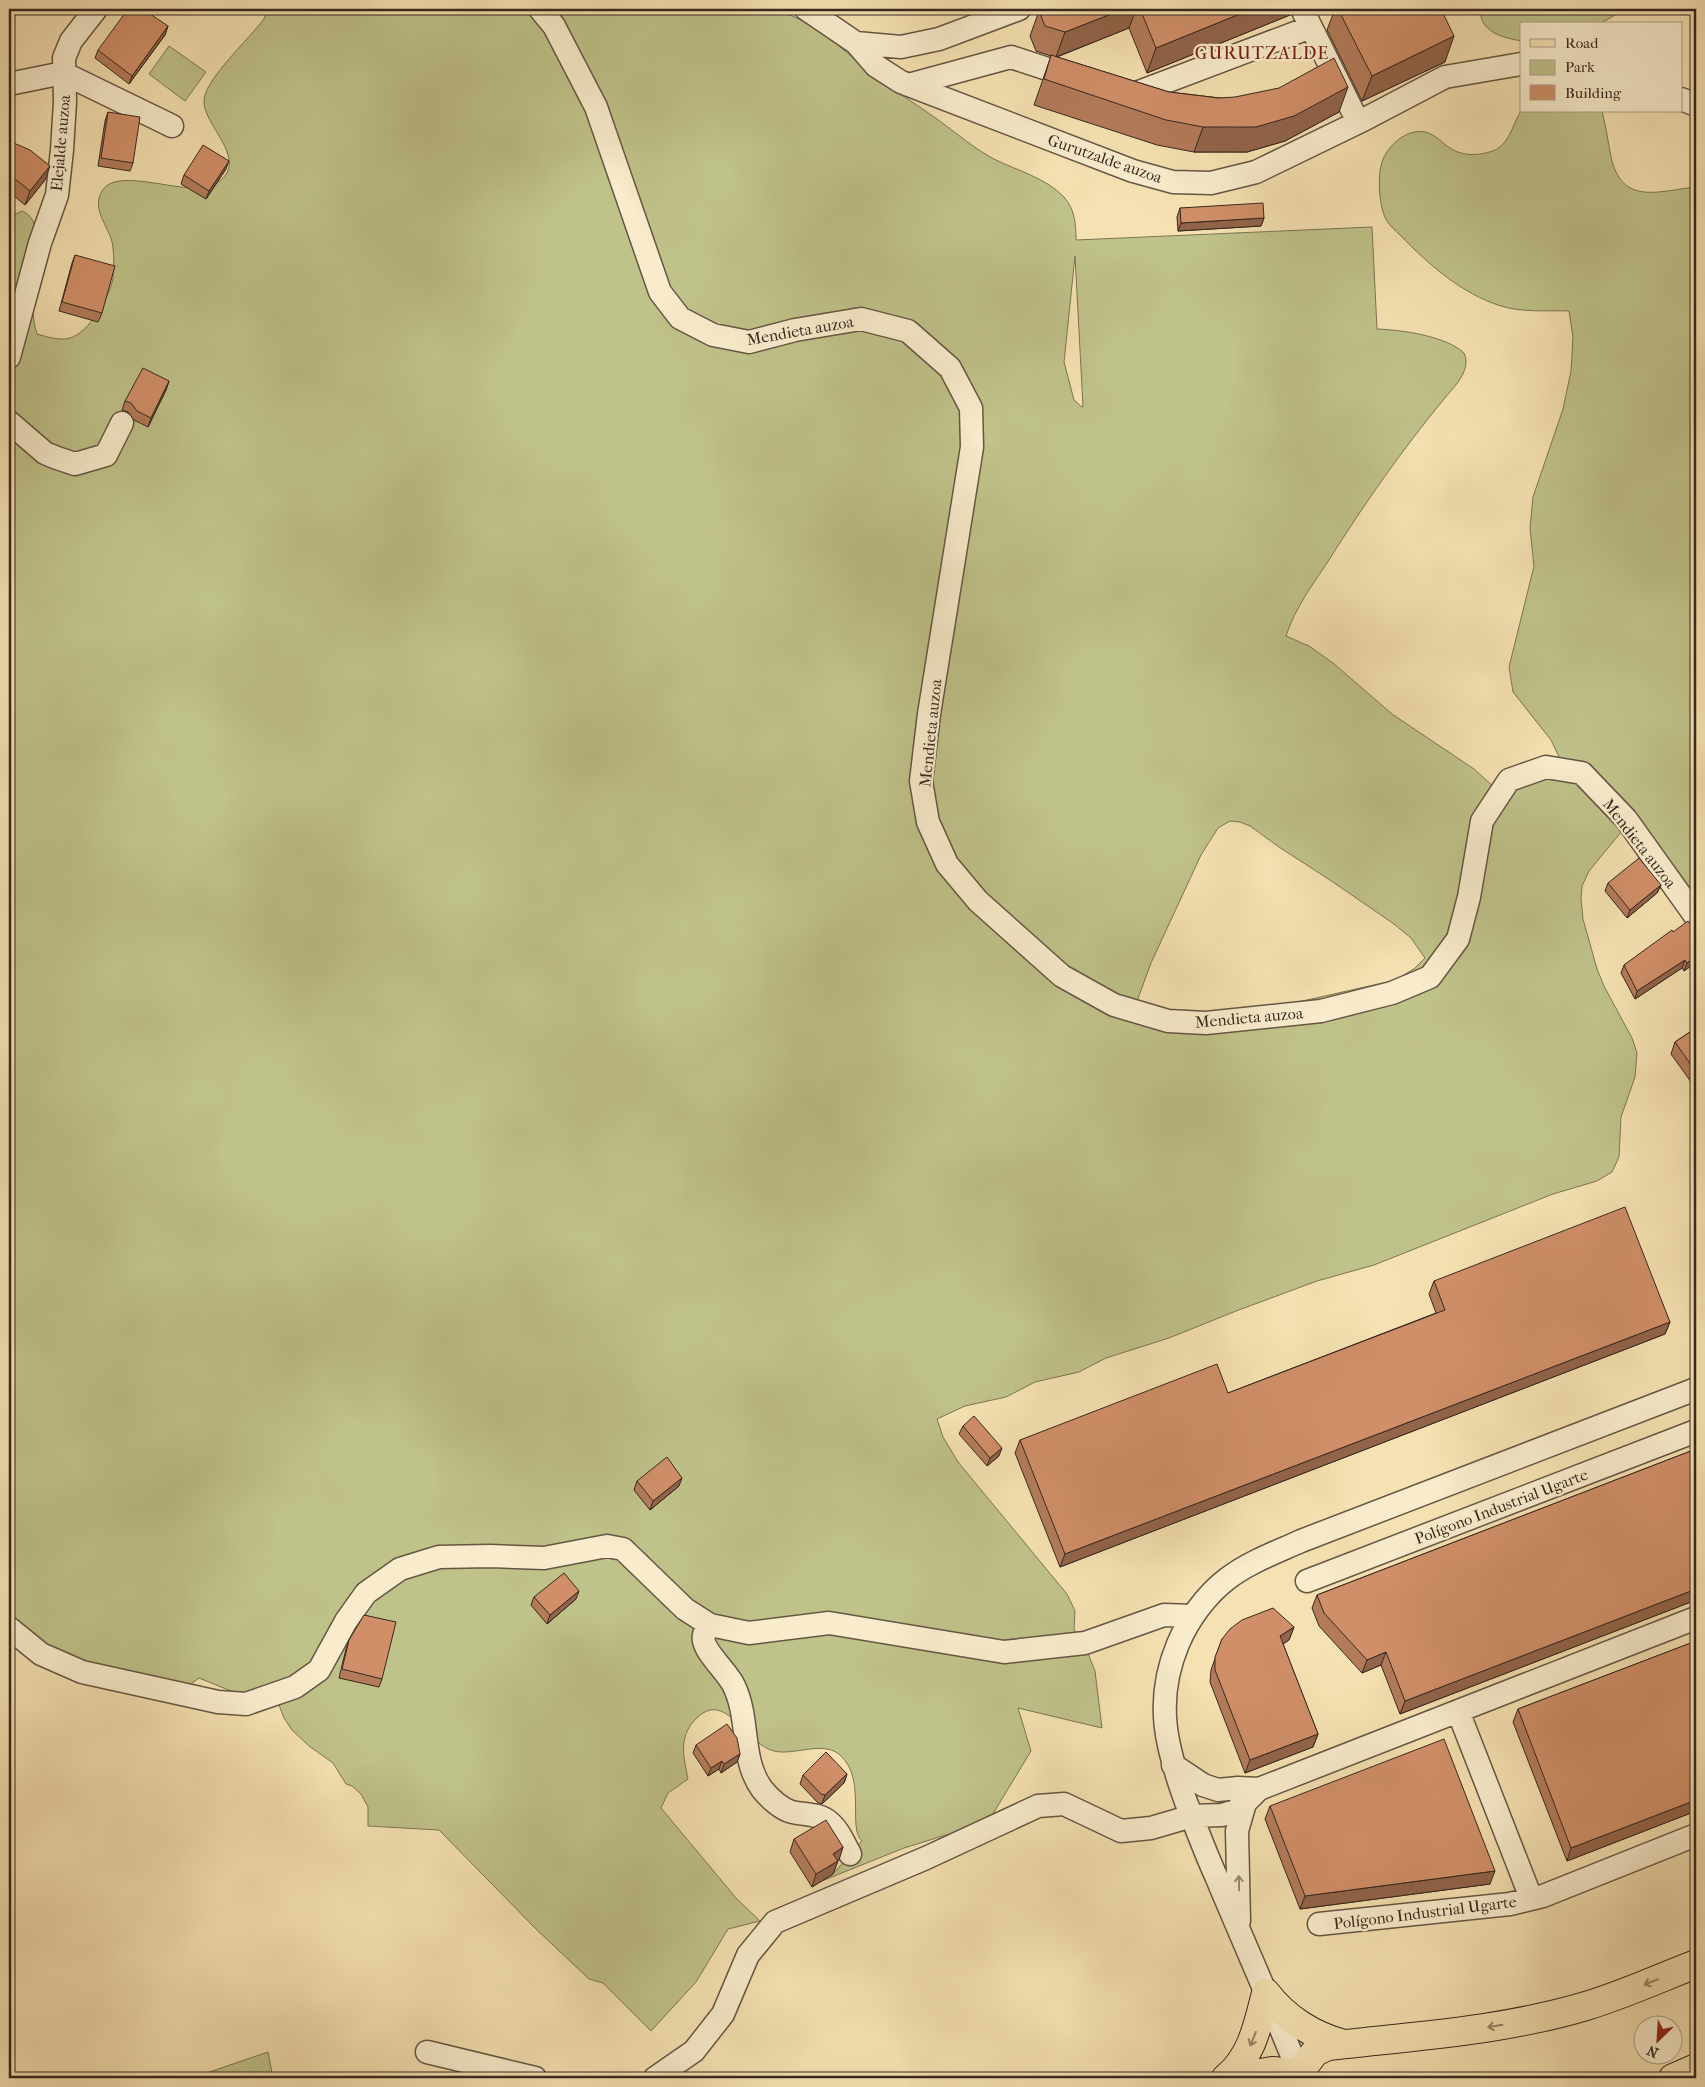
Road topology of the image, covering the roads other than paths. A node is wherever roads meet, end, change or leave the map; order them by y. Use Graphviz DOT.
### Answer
graph roads {
  1 [pos="96,9"];
  2 [pos="540,9"];
  3 [pos="806,9"];
  4 [pos="1019,9"];
  5 [pos="1306,18"];
  6 [pos="856,43"];
  7 [pos="1520,64"];
  8 [pos="64,73"];
  9 [pos="9,84"];
  10 [pos="908,85"];
  11 [pos="1113,90"];
  12 [pos="1682,98"];
  13 [pos="1164,105"];
  14 [pos="1696,105"];
  15 [pos="1358,122"];
  16 [pos="172,126"];
  17 [pos="9,357"];
  18 [pos="9,422"];
  19 [pos="122,423"];
  20 [pos="1696,917"];
  21 [pos="1696,1389"];
  22 [pos="1696,1431"];
  23 [pos="1307,1581"];
  24 [pos="1193,1616"];
  25 [pos="1696,1618"];
  26 [pos="710,1624"];
  27 [pos="9,1628"];
  28 [pos="1458,1711"];
  29 [pos="1173,1765"];
  30 [pos="1218,1790"];
  31 [pos="1252,1796"];
  32 [pos="1192,1816"];
  33 [pos="1696,1835"];
  34 [pos="850,1854"];
  35 [pos="1531,1898"];
  36 [pos="1320,1924"];
  37 [pos="1239,1932"];
  38 [pos="1696,1964"];
  39 [pos="1266,1993"];
  40 [pos="1344,2044"];
  41 [pos="427,2052"];
  42 [pos="1696,2068"];
  43 [pos="1300,2076"];
  44 [pos="535,2078"];
  45 [pos="655,2078"];
  46 [pos="1226,2078"];
  47 [pos="1233,2078"];
  48 [pos="1673,2078"];
  1 -- 8 [label="street, Elejalde auzoa"];
  2 -- 20 [label="street, Mendieta auzoa"];
  3 -- 6 [label="street"];
  4 -- 6 [label="street"];
  5 -- 11 [label="street"];
  5 -- 15 [label="street"];
  6 -- 10 [label="street, Gurutzalde auzoa"];
  7 -- 15 [label="street, Gurutzalde auzoa"];
  8 -- 9 [label="street"];
  8 -- 16 [label="street, Elejalde auzoa"];
  8 -- 17 [label="street, Elejalde auzoa"];
  10 -- 11 [label="street"];
  10 -- 15 [label="street, Gurutzalde auzoa"];
  11 -- 13 [label="street"];
  12 -- 14 [label="street"];
  18 -- 19 [label="street"];
  21 -- 24 [label="street"];
  22 -- 23 [label="street, Polígono Industrial Ugarte"];
  24 -- 26 [label="street"];
  24 -- 29 [label="street"];
  25 -- 28 [label="street"];
  26 -- 27 [label="street"];
  26 -- 34 [label="street"];
  28 -- 31 [label="street"];
  28 -- 35 [label="street, Polígono Industrial Ugarte"];
  29 -- 30 [label="street"];
  29 -- 32 [label="street"];
  30 -- 31 [label="street"];
  30 -- 32 [label="street"];
  31 -- 32 [label="street"];
  37 -- 31 [label="street, one-way"];
  32 -- 37 [label="street"];
  32 -- 45 [label="street"];
  33 -- 35 [label="street, Polígono Industrial Ugarte"];
  35 -- 36 [label="street, Polígono Industrial Ugarte"];
  37 -- 39 [label="street"];
  38 -- 40 [label="main road, one-way"];
  39 -- 40 [label="main road"];
  39 -- 43 [label="street"];
  39 -- 46 [label="main road, one-way"];
  40 -- 43 [label="main road"];
  41 -- 44 [label="street"];
  42 -- 48 [label="main road"];
  43 -- 47 [label="main road"];
}
